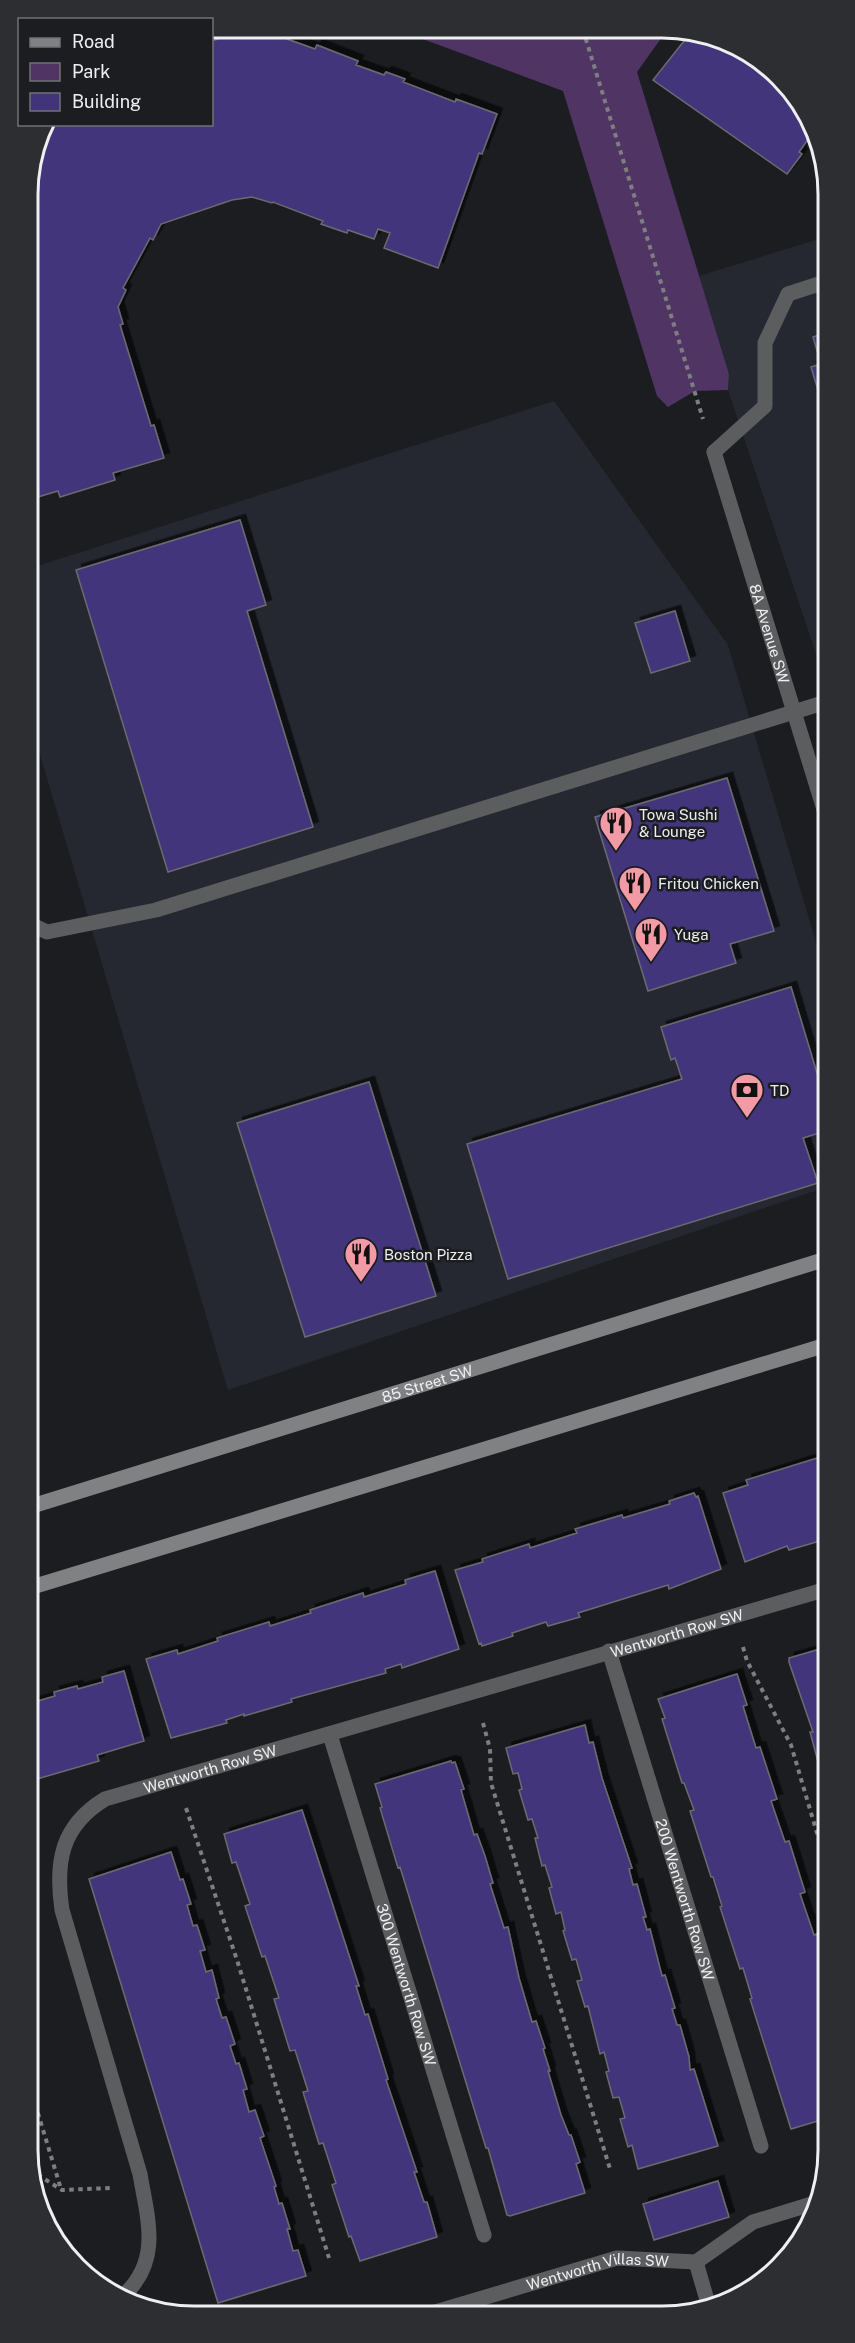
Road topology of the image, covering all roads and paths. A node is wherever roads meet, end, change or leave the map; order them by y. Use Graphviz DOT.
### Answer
graph roads {
  1 [pos="585,38"];
  2 [pos="818,284"];
  3 [pos="714,452"];
  4 [pos="818,704"];
  5 [pos="794,712"];
  6 [pos="818,789"];
  7 [pos="38,928"];
  8 [pos="817,1261"];
  9 [pos="817,1349"];
  10 [pos="38,1504"];
  11 [pos="38,1585"];
  12 [pos="817,1592"];
  13 [pos="734,1617"];
  14 [pos="609,1651"];
  15 [pos="473,1690"];
  16 [pos="330,1735"];
  17 [pos="177,1779"];
  18 [pos="817,1834"];
  19 [pos="38,2113"];
  20 [pos="761,2146"];
  21 [pos="611,2172"];
  22 [pos="40,2176"];
  23 [pos="142,2187"];
  24 [pos="62,2190"];
  25 [pos="807,2206"];
  26 [pos="484,2235"];
  27 [pos="329,2258"];
  28 [pos="696,2262"];
  29 [pos="128,2291"];
  30 [pos="707,2298"];
  31 [pos="455,2306"];
  1 -- 3 [label="path"];
  2 -- 3 [label="street"];
  3 -- 5 [label="street, 8A Avenue SW"];
  4 -- 5 [label="street"];
  5 -- 6 [label="street, 8A Avenue SW"];
  5 -- 7 [label="street"];
  8 -- 10 [label="main road, 85 Street SW"];
  9 -- 11 [label="main road"];
  12 -- 13 [label="street, Wentworth Row SW"];
  13 -- 14 [label="street, Wentworth Row SW"];
  13 -- 18 [label="path"];
  14 -- 15 [label="street, Wentworth Row SW"];
  14 -- 20 [label="street, 200 Wentworth Row SW"];
  15 -- 16 [label="street, Wentworth Row SW"];
  15 -- 21 [label="path"];
  16 -- 17 [label="street, Wentworth Row SW"];
  16 -- 26 [label="street, 300 Wentworth Row SW"];
  17 -- 23 [label="street, Wentworth Row SW"];
  17 -- 27 [label="path"];
  19 -- 24 [label="path"];
  22 -- 24 [label="path"];
  23 -- 24 [label="path"];
  23 -- 29 [label="street, Wentworth Row SW"];
  25 -- 28 [label="street"];
  28 -- 30 [label="street"];
  28 -- 31 [label="street, Wentworth Villas SW"];
}
